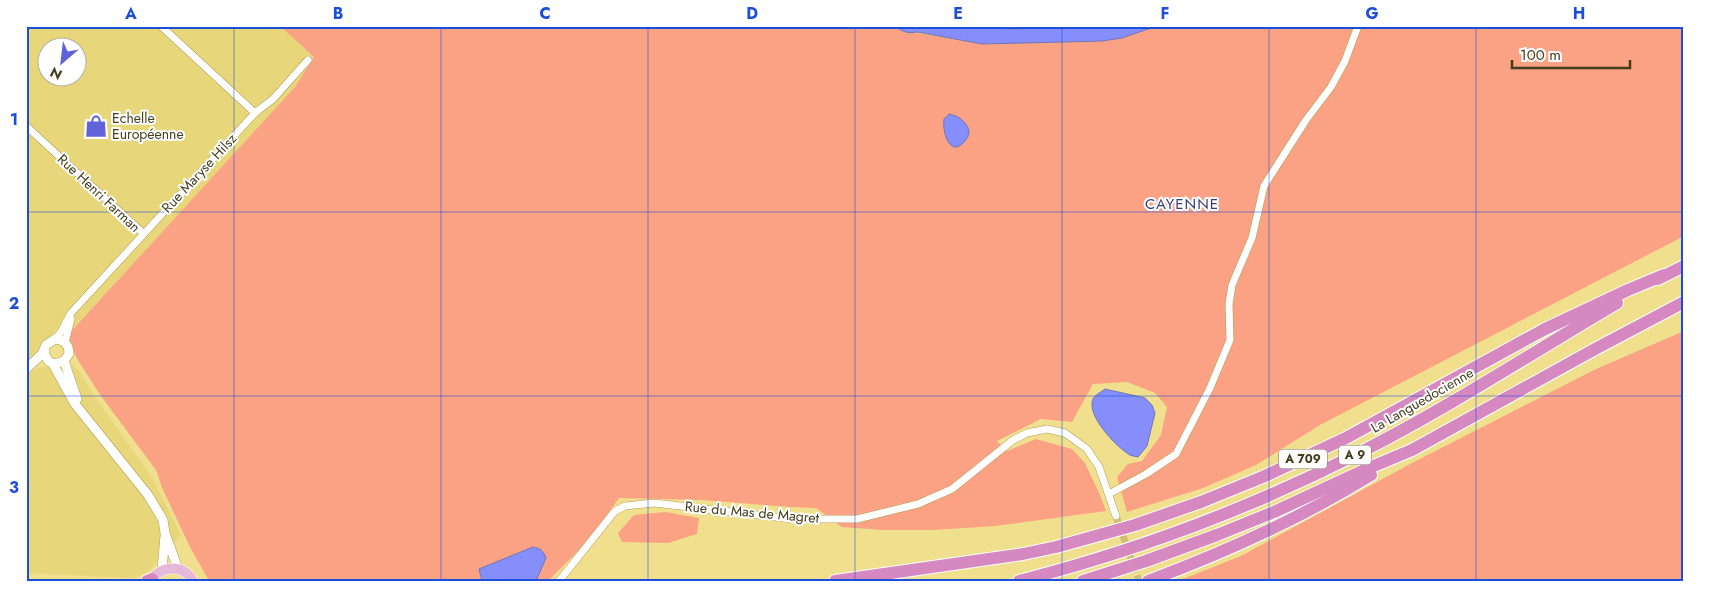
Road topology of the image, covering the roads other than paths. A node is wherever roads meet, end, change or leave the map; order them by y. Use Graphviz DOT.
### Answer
graph roads {
  1 [pos="161,26"];
  2 [pos="1358,26"];
  3 [pos="308,60"];
  4 [pos="255,113"];
  5 [pos="26,126"];
  6 [pos="143,233"];
  7 [pos="1684,266"];
  8 [pos="1664,275"];
  9 [pos="1684,302"];
  10 [pos="76,308"];
  11 [pos="54,340"];
  12 [pos="65,342"];
  13 [pos="45,348"];
  14 [pos="64,361"];
  15 [pos="50,362"];
  16 [pos="28,367"];
  17 [pos="82,413"];
  18 [pos="1412,450"];
  19 [pos="1109,494"];
  20 [pos="1116,516"];
  21 [pos="165,533"];
  22 [pos="178,568"];
  23 [pos="162,570"];
  24 [pos="150,580"];
  25 [pos="193,581"];
  26 [pos="559,581"];
  27 [pos="835,581"];
  28 [pos="1019,581"];
  29 [pos="1083,581"];
  30 [pos="1148,581"];
  1 -- 4 [label="street"];
  2 -- 19 [label="street"];
  3 -- 4 [label="street, Rue Maryse Hilsz"];
  4 -- 6 [label="street, Rue Maryse Hilsz"];
  5 -- 6 [label="street, Rue Henri Farman"];
  6 -- 10 [label="street, Rue Henri Farman"];
  7 -- 8 [label="highway, La Languedocienne / A 9"];
  8 -- 27 [label="highway, A 709"];
  8 -- 28 [label="highway, La Languedocienne / A 9"];
  9 -- 18 [label="highway, A 9"];
  10 -- 11 [label="street, Rue Henri Farman"];
  10 -- 12 [label="street, Rue Henri Farman"];
  11 -- 12 [label="street"];
  11 -- 13 [label="street"];
  12 -- 14 [label="street"];
  13 -- 15 [label="street"];
  13 -- 16 [label="street"];
  14 -- 15 [label="street"];
  14 -- 17 [label="street"];
  15 -- 16 [label="street"];
  15 -- 17 [label="street"];
  17 -- 21 [label="street"];
  18 -- 29 [label="highway, A 9"];
  18 -- 30 [label="highway"];
  19 -- 20 [label="street, Rue du Mas de Magret"];
  19 -- 26 [label="street, Rue du Mas de Magret"];
  21 -- 22 [label="street"];
  21 -- 23 [label="street"];
  22 -- 23 [label="main road"];
  22 -- 25 [label="main road"];
  23 -- 24 [label="main road"];
}
